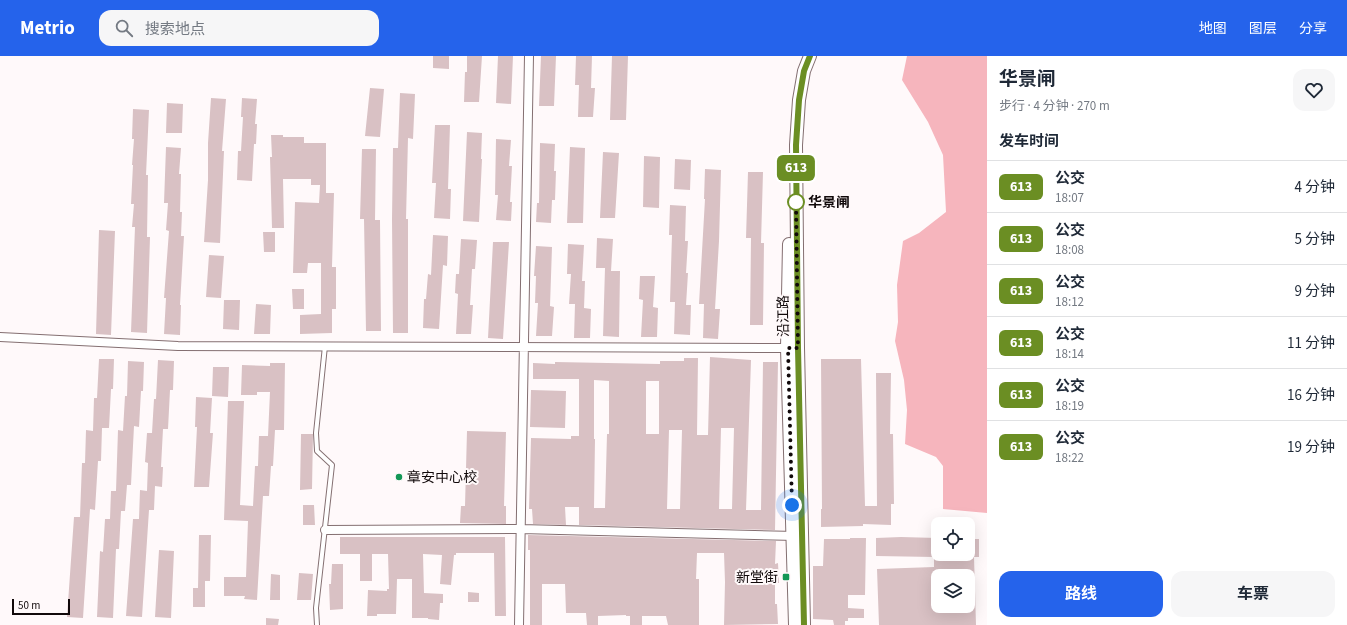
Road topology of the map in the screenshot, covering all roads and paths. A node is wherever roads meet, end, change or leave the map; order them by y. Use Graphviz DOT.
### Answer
graph roads {
  1 [pos="529,56"];
  2 [pos="810,56"];
  3 [pos="0,337"];
  4 [pos="325,346"];
  5 [pos="524,348"];
  6 [pos="793,348"];
  7 [pos="521,529"];
  8 [pos="325,530"];
  9 [pos="798,536"];
  10 [pos="317,625"];
  11 [pos="519,625"];
  12 [pos="795,625"];
  13 [pos="804,625"];
  1 -- 5 [label="street"];
  2 -- 6 [label="main road, 沿江路"];
  3 -- 4 [label="street"];
  4 -- 5 [label="street"];
  4 -- 8 [label="lane"];
  5 -- 6 [label="street"];
  5 -- 7 [label="street"];
  6 -- 9 [label="main road, 沿江路"];
  7 -- 8 [label="street"];
  7 -- 9 [label="street"];
  7 -- 11 [label="street"];
  8 -- 10 [label="lane"];
  9 -- 12 [label="main road, 沿江路"];
  9 -- 13 [label="main road, 沿江路"];
}
